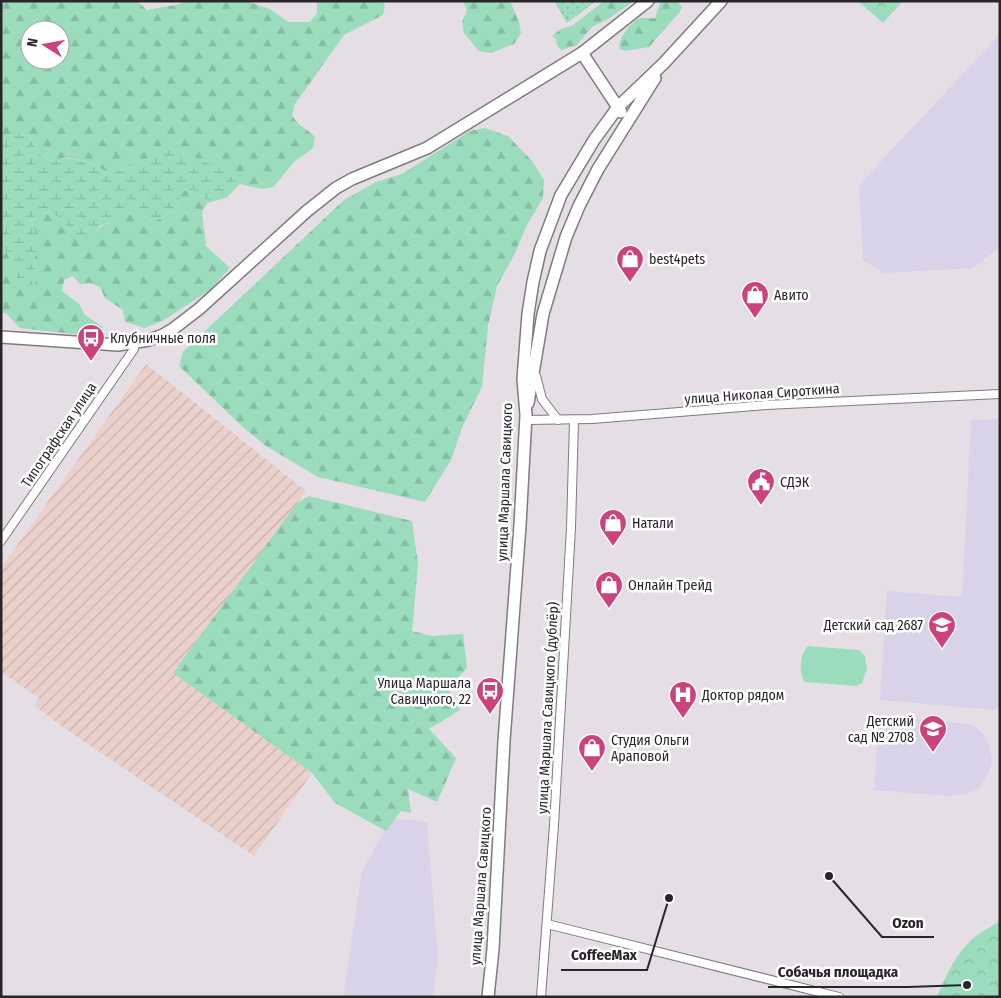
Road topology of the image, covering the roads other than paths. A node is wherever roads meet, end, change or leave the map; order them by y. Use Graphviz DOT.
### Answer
graph roads {
  1 [pos="648,1"];
  2 [pos="721,1"];
  3 [pos="582,53"];
  4 [pos="664,64"];
  5 [pos="618,107"];
  6 [pos="628,121"];
  7 [pos="1,337"];
  8 [pos="135,342"];
  9 [pos="534,370"];
  10 [pos="1000,394"];
  11 [pos="526,417"];
  12 [pos="558,420"];
  13 [pos="574,420"];
  14 [pos="1,542"];
  15 [pos="547,924"];
  16 [pos="488,997"];
  17 [pos="541,997"];
  18 [pos="839,997"];
  1 -- 3 [label="street"];
  2 -- 4 [label="street, улица Маршала Савицкого"];
  3 -- 5 [label="street"];
  3 -- 8 [label="street"];
  4 -- 5 [label="street, улица Маршала Савицкого"];
  4 -- 6 [label="street"];
  5 -- 6 [label="street"];
  5 -- 11 [label="street, улица Маршала Савицкого"];
  6 -- 9 [label="street"];
  7 -- 8 [label="street"];
  8 -- 14 [label="street, Типографская улица"];
  9 -- 11 [label="street"];
  9 -- 12 [label="street"];
  10 -- 13 [label="street, улица Николая Сироткина"];
  11 -- 12 [label="street, улица Николая Сироткина"];
  11 -- 16 [label="street, улица Маршала Савицкого"];
  12 -- 13 [label="street, улица Николая Сироткина"];
  13 -- 15 [label="street, улица Маршала Савицкого (дублёр)"];
  15 -- 17 [label="street, улица Маршала Савицкого (дублёр)"];
  15 -- 18 [label="street"];
}
